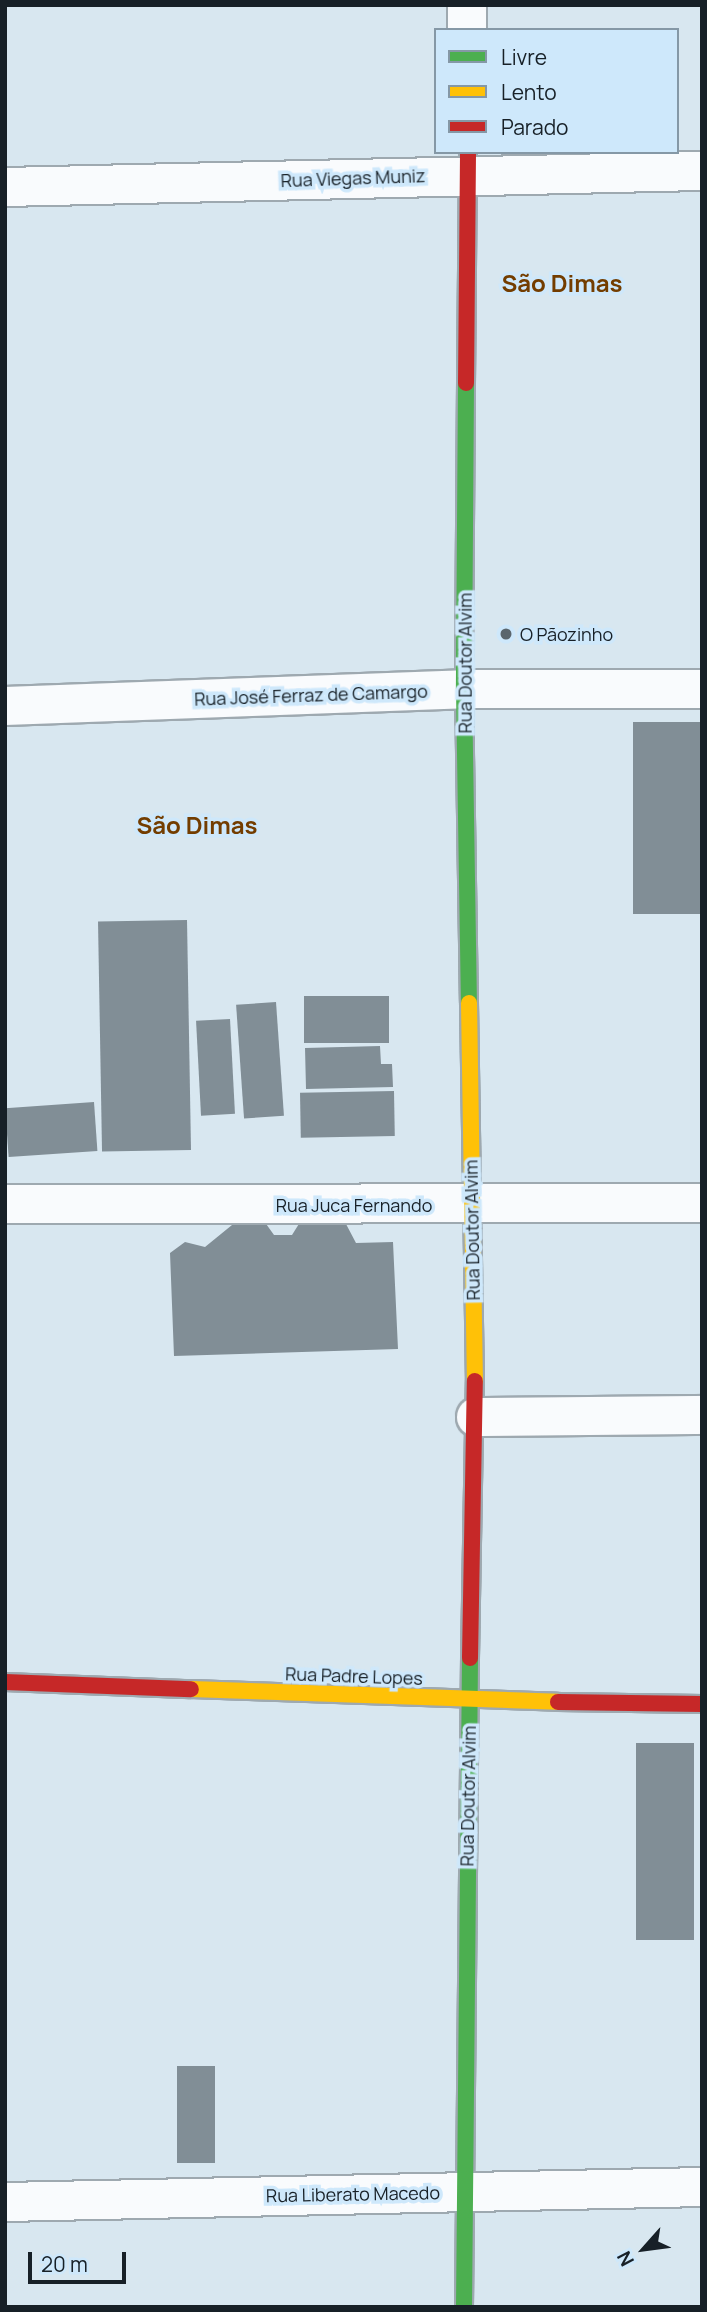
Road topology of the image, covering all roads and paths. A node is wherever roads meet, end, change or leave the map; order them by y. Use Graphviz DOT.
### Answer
graph roads {
  1 [pos="467,5"];
  2 [pos="467,28"];
  3 [pos="468,163"];
  4 [pos="702,171"];
  5 [pos="5,187"];
  6 [pos="702,689"];
  7 [pos="464,690"];
  8 [pos="5,706"];
  9 [pos="702,1203"];
  10 [pos="5,1204"];
  11 [pos="471,1205"];
  12 [pos="702,1415"];
  13 [pos="477,1417"];
  14 [pos="5,1682"];
  15 [pos="469,1700"];
  16 [pos="702,1704"];
  17 [pos="702,2187"];
  18 [pos="463,2191"];
  19 [pos="5,2202"];
  20 [pos="464,2307"];
  1 -- 2 [label="street"];
  3 -- 4 [label="street, Rua Viegas Muniz"];
  3 -- 5 [label="street, Rua Viegas Muniz"];
  3 -- 7 [label="street, Rua Doutor Alvim"];
  6 -- 7 [label="street, Rua José Ferraz de Camargo"];
  7 -- 8 [label="street, Rua José Ferraz de Camargo"];
  7 -- 11 [label="street, Rua Doutor Alvim"];
  9 -- 11 [label="street, Rua Juca Fernando"];
  10 -- 11 [label="street, Rua Juca Fernando"];
  11 -- 13 [label="street, Rua Doutor Alvim"];
  12 -- 13 [label="street"];
  13 -- 15 [label="street, Rua Doutor Alvim"];
  14 -- 15 [label="street, Rua Padre Lopes"];
  15 -- 16 [label="street, Rua Padre Lopes"];
  15 -- 18 [label="street, Rua Doutor Alvim"];
  17 -- 18 [label="street, Rua Liberato Macedo"];
  18 -- 19 [label="street, Rua Liberato Macedo"];
  18 -- 20 [label="street, Rua Doutor Alvim"];
}
